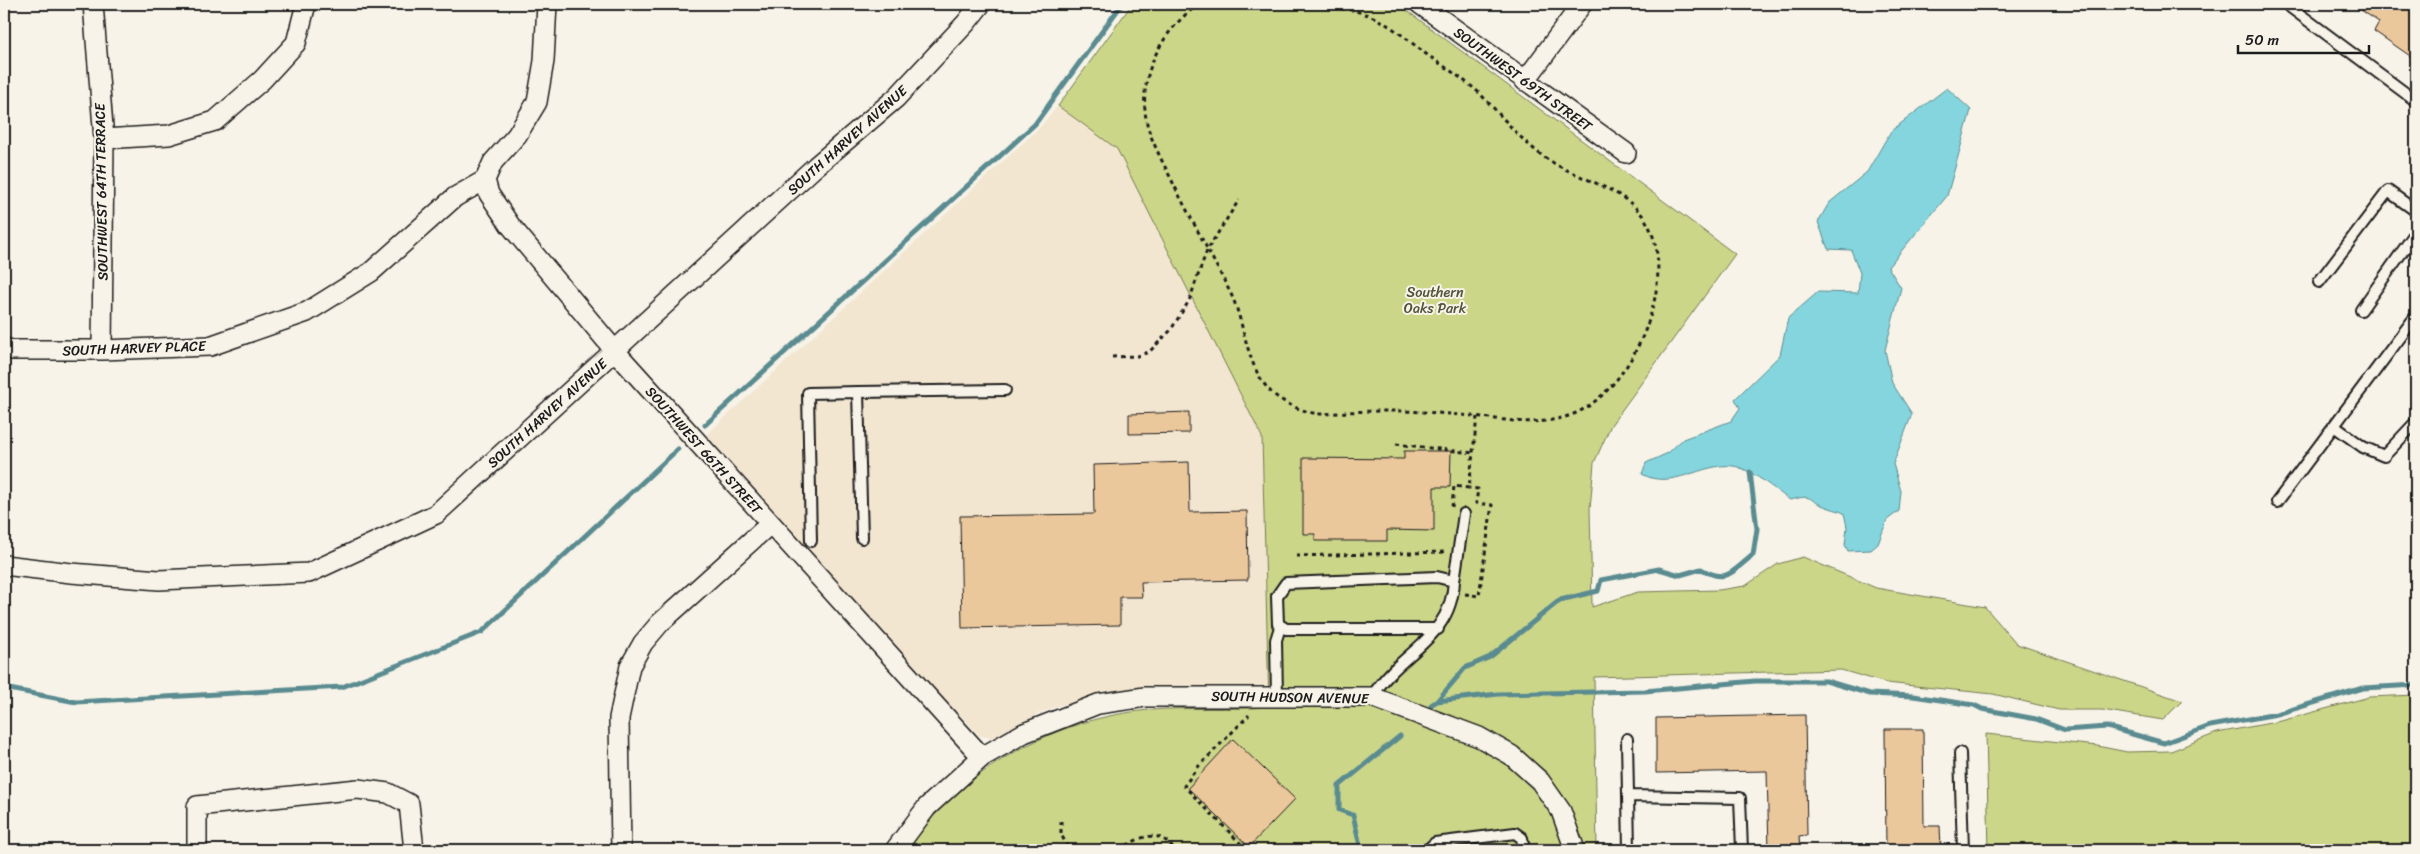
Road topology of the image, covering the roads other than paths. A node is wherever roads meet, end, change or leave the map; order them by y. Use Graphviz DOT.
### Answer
graph roads {
  1 [pos="93,4"];
  2 [pos="306,4"];
  3 [pos="547,4"];
  4 [pos="981,4"];
  5 [pos="1420,4"];
  6 [pos="1582,4"];
  7 [pos="2286,4"];
  8 [pos="1525,81"];
  9 [pos="2416,100"];
  10 [pos="104,139"];
  11 [pos="1626,153"];
  12 [pos="485,180"];
  13 [pos="2416,211"];
  14 [pos="2416,232"];
  15 [pos="2319,282"];
  16 [pos="2361,310"];
  17 [pos="2416,316"];
  18 [pos="4,348"];
  19 [pos="102,350"];
  20 [pos="615,351"];
  21 [pos="1005,390"];
  22 [pos="858,392"];
  23 [pos="2416,422"];
  24 [pos="2334,426"];
  25 [pos="2277,502"];
  26 [pos="1464,514"];
  27 [pos="770,524"];
  28 [pos="862,538"];
  29 [pos="811,541"];
  30 [pos="4,565"];
  31 [pos="1454,581"];
  32 [pos="1280,627"];
  33 [pos="1438,629"];
  34 [pos="1277,696"];
  35 [pos="1372,697"];
  36 [pos="1628,739"];
  37 [pos="1960,753"];
  38 [pos="982,757"];
  39 [pos="1628,796"];
  40 [pos="197,850"];
  41 [pos="414,850"];
  42 [pos="621,850"];
  43 [pos="895,850"];
  44 [pos="1427,850"];
  45 [pos="1524,850"];
  46 [pos="1575,850"];
  47 [pos="1629,850"];
  48 [pos="1742,850"];
  49 [pos="1962,850"];
  1 -- 10 [label="street, SOUTHWEST 64TH TERRACE"];
  2 -- 10 [label="street"];
  3 -- 12 [label="street"];
  4 -- 20 [label="street, SOUTH HARVEY AVENUE"];
  5 -- 8 [label="street, SOUTHWEST 69TH STREET"];
  6 -- 8 [label="street"];
  7 -- 9 [label="lane"];
  8 -- 11 [label="street, SOUTHWEST 69TH STREET"];
  10 -- 19 [label="street, SOUTHWEST 64TH TERRACE"];
  12 -- 19 [label="street, SOUTH HARVEY PLACE"];
  12 -- 20 [label="street, SOUTHWEST 66TH STREET"];
  13 -- 15 [label="lane"];
  14 -- 16 [label="lane"];
  17 -- 24 [label="lane"];
  18 -- 19 [label="street, SOUTH HARVEY PLACE"];
  20 -- 27 [label="street, SOUTHWEST 66TH STREET"];
  20 -- 30 [label="street, SOUTH HARVEY AVENUE"];
  21 -- 22 [label="lane"];
  22 -- 28 [label="lane"];
  22 -- 29 [label="lane"];
  23 -- 24 [label="lane"];
  24 -- 25 [label="lane"];
  26 -- 31 [label="lane"];
  27 -- 38 [label="street, SOUTHWEST 66TH STREET"];
  27 -- 42 [label="street"];
  31 -- 32 [label="lane"];
  31 -- 33 [label="lane"];
  32 -- 33 [label="lane"];
  32 -- 34 [label="lane"];
  33 -- 35 [label="lane"];
  34 -- 35 [label="street, SOUTH HUDSON AVENUE"];
  34 -- 38 [label="street, SOUTH HUDSON AVENUE"];
  35 -- 46 [label="street, SOUTH HUDSON AVENUE"];
  36 -- 39 [label="lane"];
  37 -- 49 [label="lane"];
  38 -- 43 [label="street"];
  39 -- 47 [label="lane"];
  39 -- 48 [label="lane"];
  40 -- 41 [label="street"];
  44 -- 45 [label="lane"];
}
